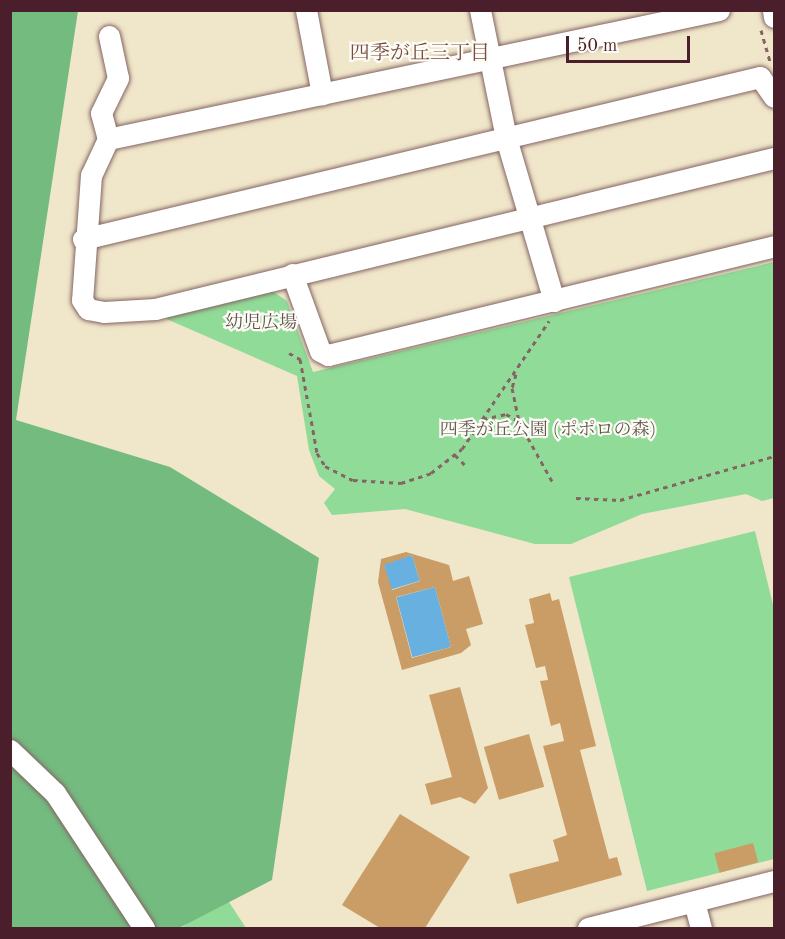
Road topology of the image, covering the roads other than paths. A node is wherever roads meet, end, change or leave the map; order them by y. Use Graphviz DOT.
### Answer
graph roads {
  1 [pos="306,10"];
  2 [pos="480,10"];
  3 [pos="719,10"];
  4 [pos="109,36"];
  5 [pos="490,59"];
  6 [pos="322,94"];
  7 [pos="774,97"];
  8 [pos="506,138"];
  9 [pos="108,139"];
  10 [pos="774,158"];
  11 [pos="528,220"];
  12 [pos="83,239"];
  13 [pos="774,246"];
  14 [pos="292,274"];
  15 [pos="553,309"];
  16 [pos="10,750"];
  17 [pos="774,881"];
  18 [pos="694,902"];
  19 [pos="144,928"];
  20 [pos="588,928"];
  21 [pos="700,928"];
  1 -- 6 [label="street"];
  2 -- 5 [label="street"];
  3 -- 5 [label="street"];
  4 -- 9 [label="street"];
  5 -- 6 [label="street"];
  5 -- 8 [label="street"];
  6 -- 9 [label="street"];
  7 -- 8 [label="street"];
  8 -- 11 [label="street"];
  8 -- 12 [label="street"];
  9 -- 12 [label="street"];
  10 -- 11 [label="street"];
  11 -- 14 [label="street"];
  11 -- 15 [label="street"];
  12 -- 14 [label="street"];
  13 -- 15 [label="street"];
  14 -- 15 [label="street"];
  16 -- 19 [label="street"];
  17 -- 18 [label="street"];
  18 -- 20 [label="street"];
  18 -- 21 [label="street"];
}
